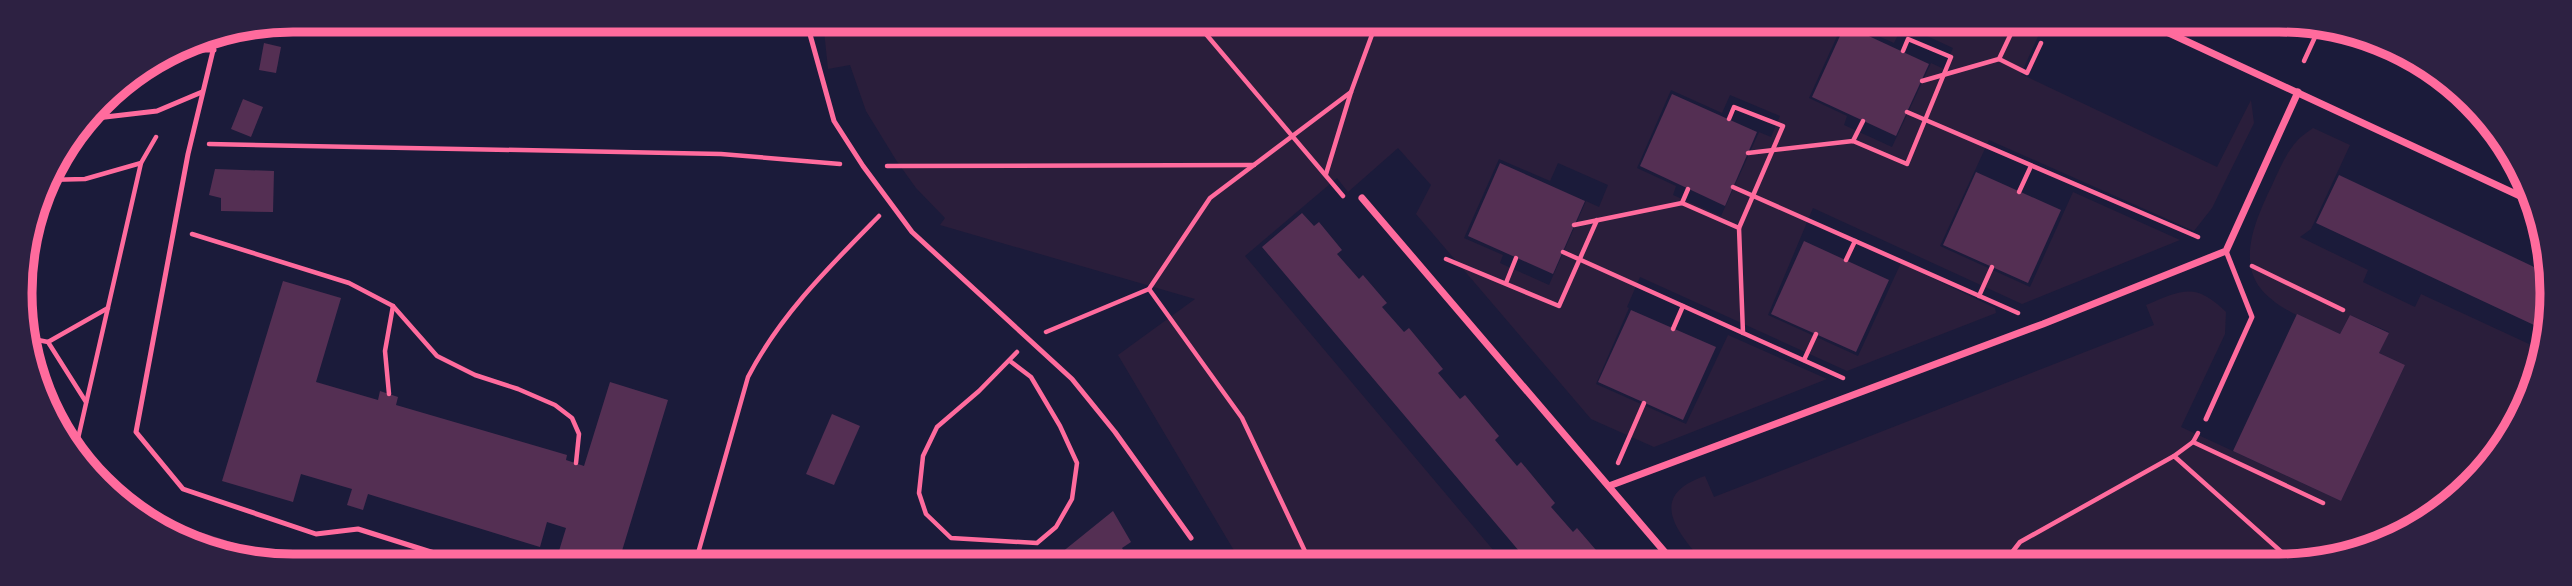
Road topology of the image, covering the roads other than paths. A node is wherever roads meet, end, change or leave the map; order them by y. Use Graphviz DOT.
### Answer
graph roads {
  1 [pos="809,32"];
  2 [pos="2165,32"];
  3 [pos="215,43"];
  4 [pos="196,50"];
  5 [pos="214,50"];
  6 [pos="202,92"];
  7 [pos="2298,92"];
  8 [pos="99,118"];
  9 [pos="2523,197"];
  10 [pos="1362,198"];
  11 [pos="2226,251"];
  12 [pos="2206,419"];
  13 [pos="1609,486"];
  14 [pos="1191,538"];
  15 [pos="438,554"];
  16 [pos="1667,554"];
  1 -- 14 [label="lane"];
  2 -- 7 [label="street"];
  3 -- 5 [label="lane"];
  4 -- 5 [label="lane"];
  5 -- 6 [label="lane"];
  6 -- 8 [label="lane"];
  6 -- 15 [label="lane"];
  7 -- 9 [label="street"];
  7 -- 11 [label="street"];
  10 -- 13 [label="street"];
  11 -- 12 [label="lane"];
  11 -- 13 [label="street"];
  13 -- 16 [label="street"];
}
